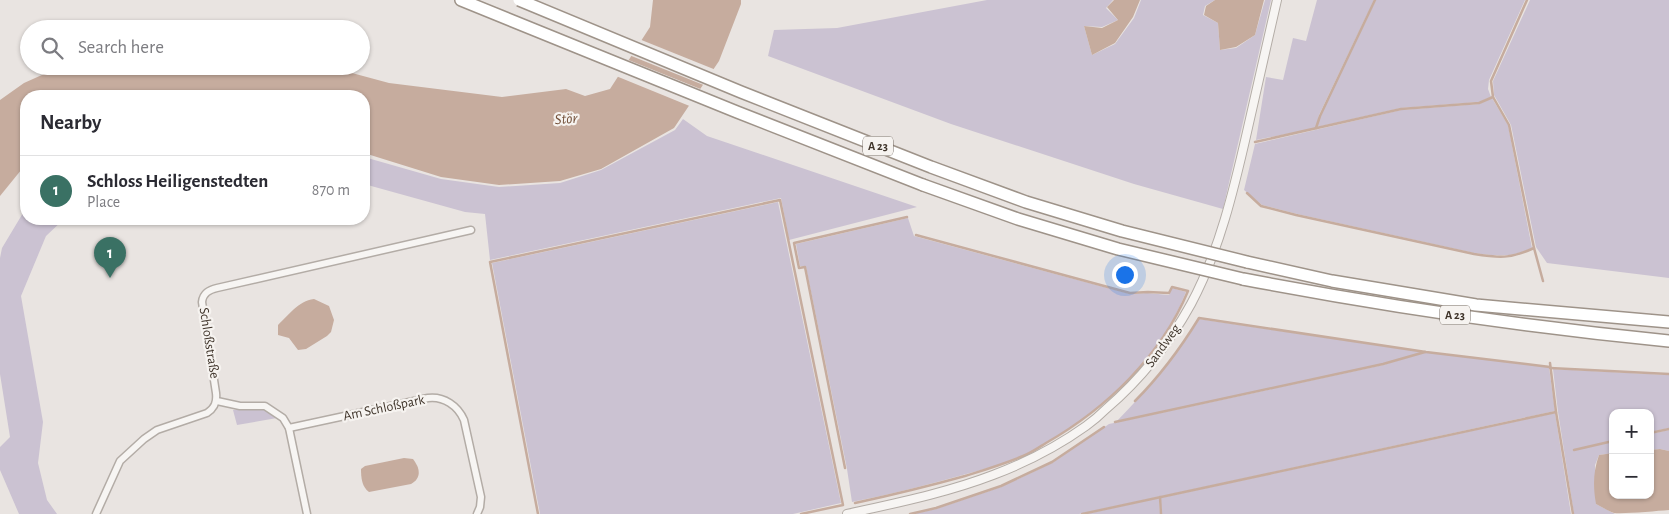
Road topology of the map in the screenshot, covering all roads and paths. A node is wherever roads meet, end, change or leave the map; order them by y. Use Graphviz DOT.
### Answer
graph roads {
  1 [pos="461,0"];
  2 [pos="519,0"];
  3 [pos="1277,0"];
  4 [pos="471,230"];
  5 [pos="1669,322"];
  6 [pos="1669,341"];
  7 [pos="217,400"];
  8 [pos="289,428"];
  9 [pos="96,514"];
  10 [pos="307,514"];
  11 [pos="477,514"];
  12 [pos="847,514"];
  1 -- 6 [label="highway, A 23, bridge"];
  2 -- 5 [label="highway, A 23, bridge"];
  3 -- 12 [label="street, Sandweg"];
  4 -- 7 [label="street, Schloßstraße"];
  7 -- 8 [label="street"];
  7 -- 9 [label="street"];
  8 -- 10 [label="street"];
  8 -- 11 [label="street, Am Schloßpark"];
}
